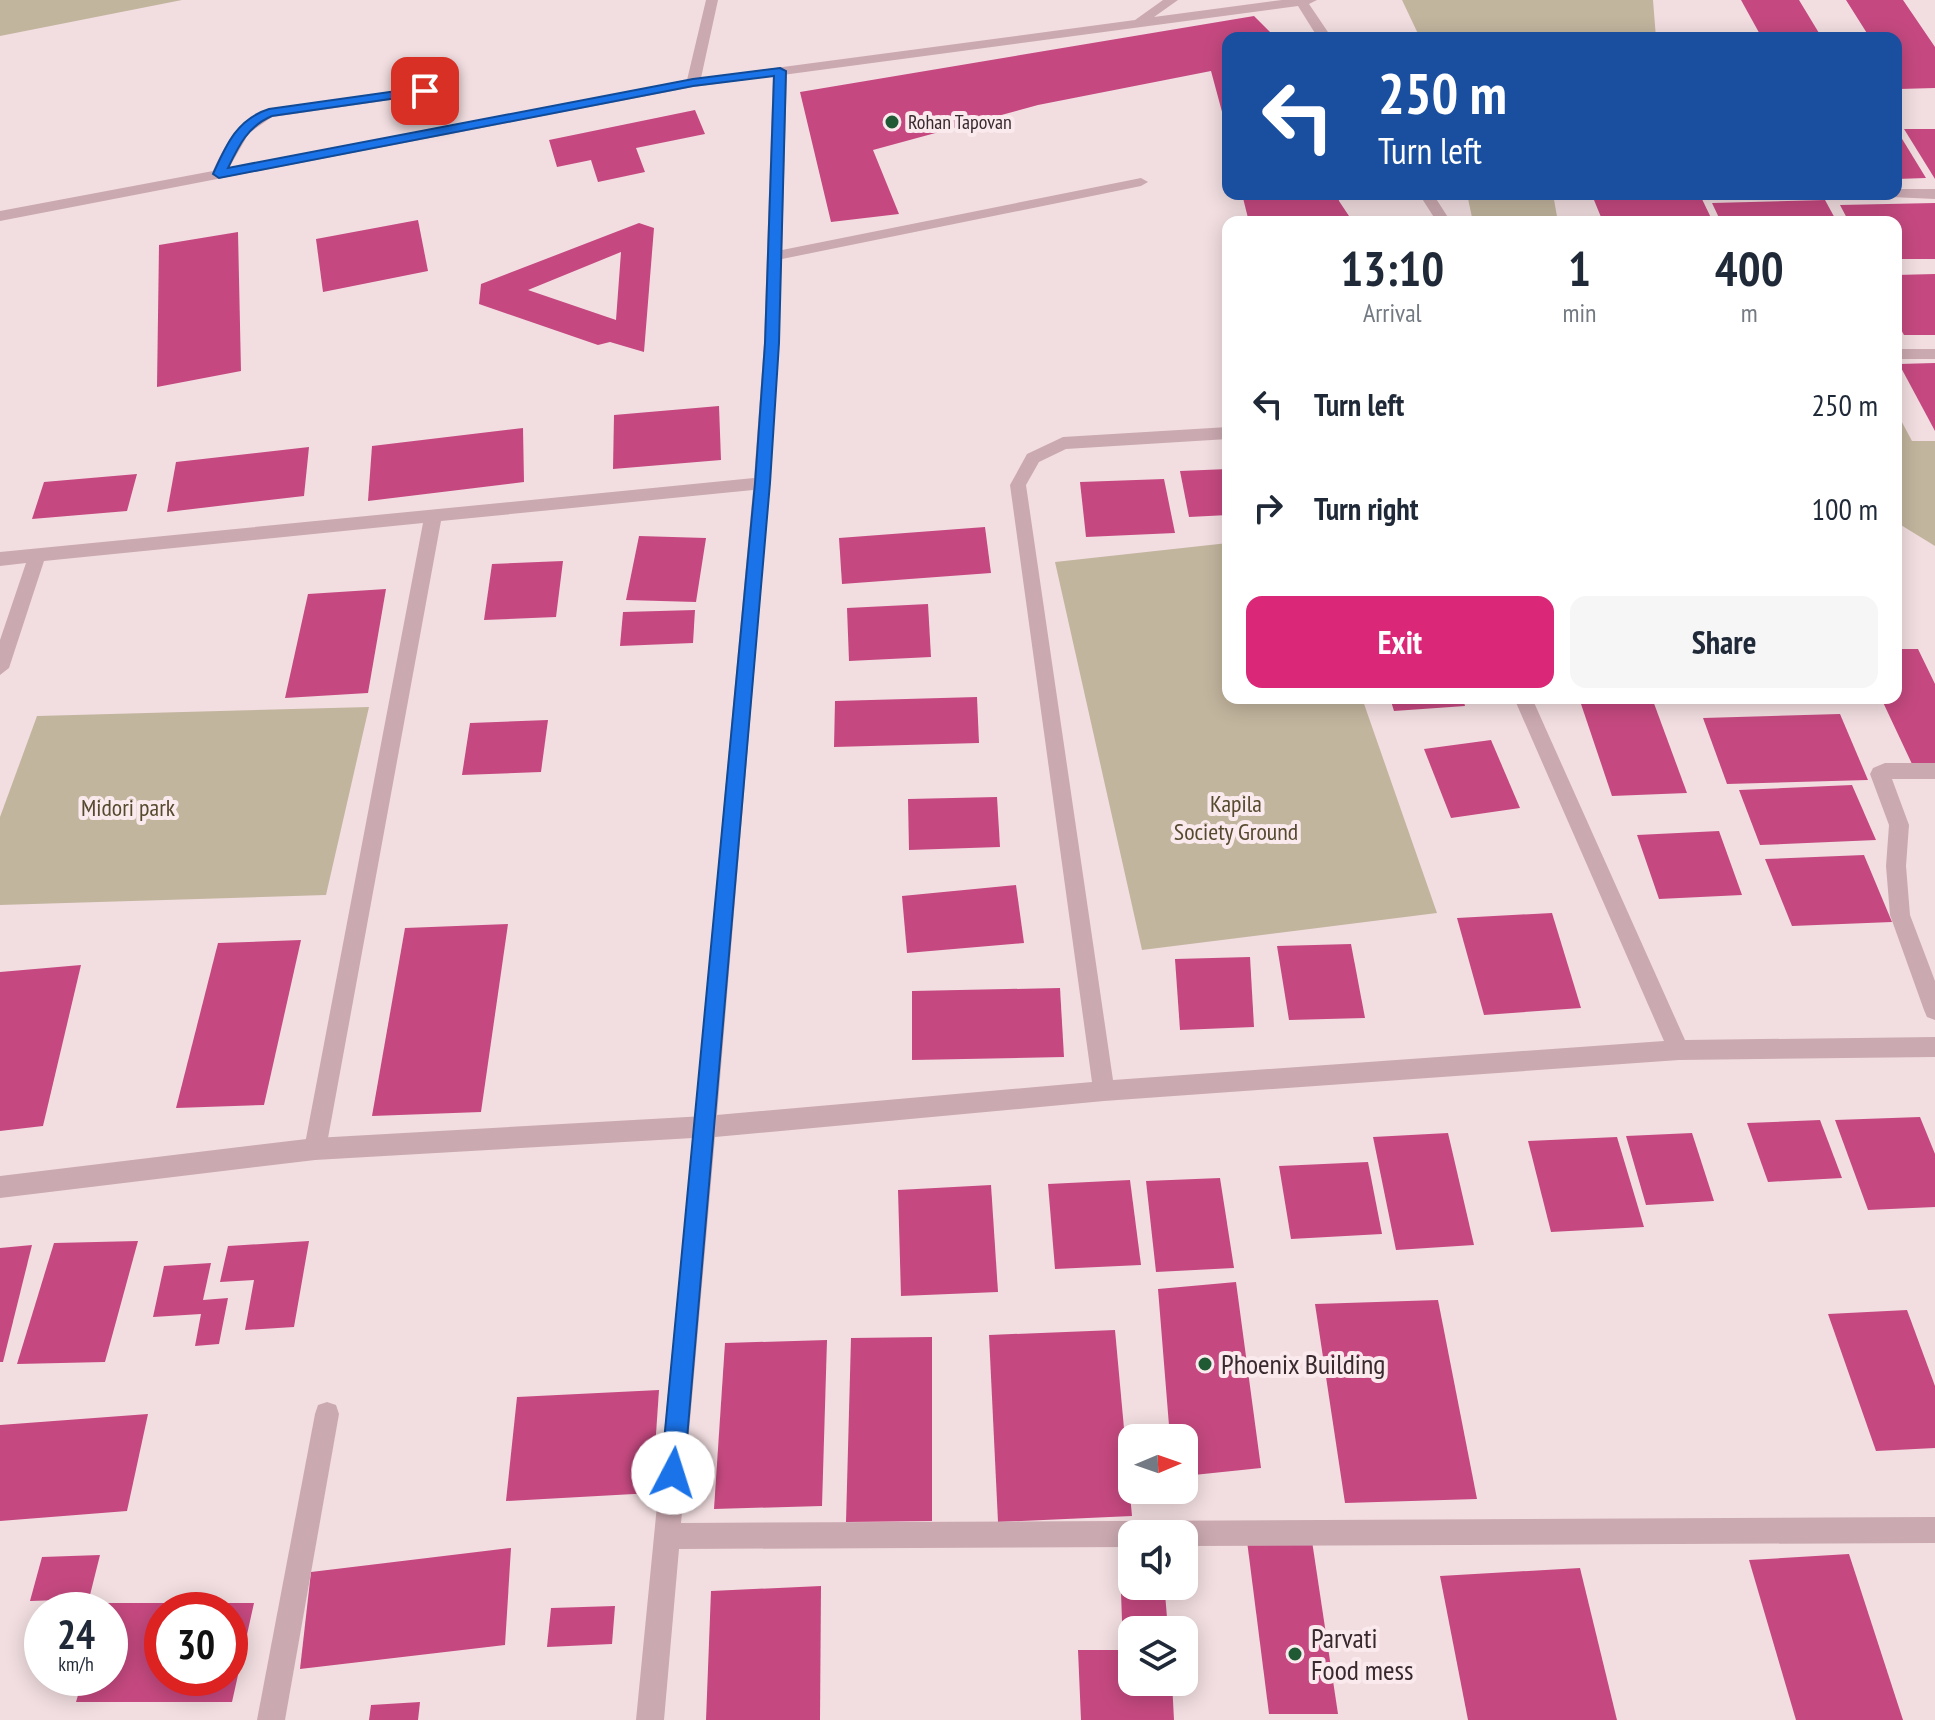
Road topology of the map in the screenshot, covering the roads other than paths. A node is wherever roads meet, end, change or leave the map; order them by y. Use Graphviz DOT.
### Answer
graph roads {
  1 [pos="712,0"];
  2 [pos="1172,0"];
  3 [pos="1306,1"];
  4 [pos="1134,24"];
  5 [pos="1322,32"];
  6 [pos="780,71"];
  7 [pos="693,83"];
  8 [pos="425,91"];
  9 [pos="219,174"];
  10 [pos="1141,182"];
  11 [pos="1902,194"];
  12 [pos="1935,194"];
  13 [pos="0,216"];
  14 [pos="774,256"];
  15 [pos="1902,354"];
  16 [pos="1935,354"];
  17 [pos="1222,433"];
  18 [pos="762,483"];
  19 [pos="433,516"];
  20 [pos="37,555"];
  21 [pos="0,559"];
  22 [pos="0,668"];
  23 [pos="1526,704"];
  24 [pos="1935,771"];
  25 [pos="1935,1010"];
  26 [pos="1935,1047"];
  27 [pos="1679,1050"];
  28 [pos="1104,1091"];
  29 [pos="705,1127"];
  30 [pos="315,1149"];
  31 [pos="0,1187"];
  32 [pos="327,1414"];
  33 [pos="1935,1530"];
  34 [pos="667,1536"];
  35 [pos="271,1720"];
  36 [pos="650,1720"];
  1 -- 7 [label="street"];
  2 -- 4 [label="street"];
  3 -- 4 [label="street"];
  3 -- 5 [label="street"];
  4 -- 6 [label="street"];
  6 -- 7 [label="street"];
  6 -- 14 [label="street"];
  7 -- 9 [label="street"];
  8 -- 9 [label="street"];
  9 -- 13 [label="street"];
  10 -- 14 [label="street"];
  11 -- 12 [label="street"];
  14 -- 18 [label="street"];
  15 -- 16 [label="street"];
  17 -- 28 [label="street"];
  18 -- 19 [label="street"];
  18 -- 29 [label="street"];
  19 -- 20 [label="street"];
  19 -- 30 [label="street"];
  20 -- 21 [label="street"];
  20 -- 22 [label="street"];
  23 -- 27 [label="street"];
  24 -- 25 [label="street"];
  26 -- 27 [label="street"];
  27 -- 28 [label="street"];
  28 -- 29 [label="street"];
  29 -- 30 [label="street"];
  29 -- 34 [label="street"];
  30 -- 31 [label="street"];
  32 -- 35 [label="street"];
  33 -- 34 [label="street"];
  34 -- 36 [label="street"];
}
